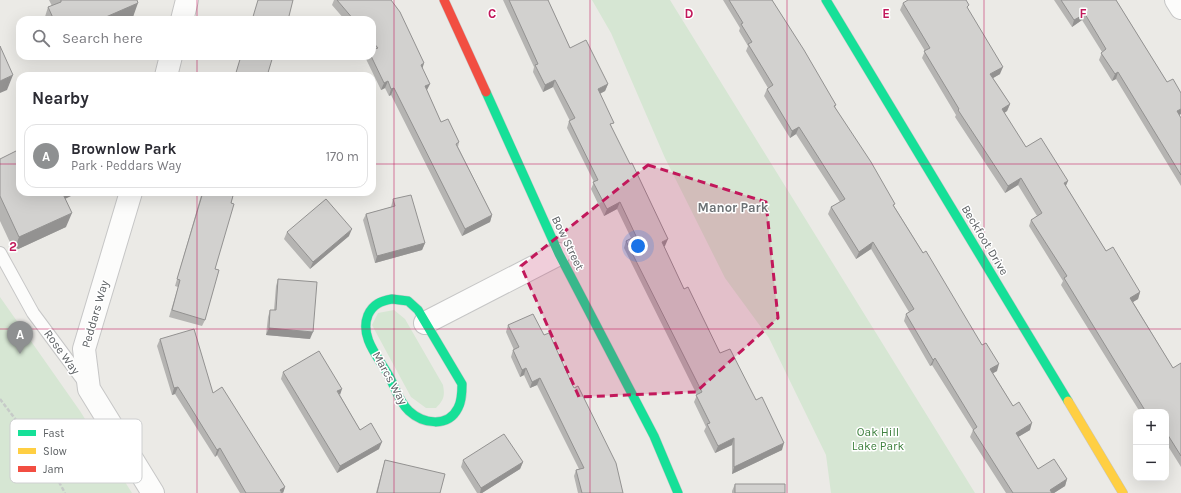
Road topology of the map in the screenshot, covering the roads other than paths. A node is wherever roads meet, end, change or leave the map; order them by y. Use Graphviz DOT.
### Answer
graph roads {
  1 [pos="187,0"];
  2 [pos="444,0"];
  3 [pos="826,0"];
  4 [pos="1176,0"];
  5 [pos="1181,8"];
  6 [pos="183,16"];
  7 [pos="171,60"];
  8 [pos="167,72"];
  9 [pos="130,196"];
  10 [pos="0,253"];
  11 [pos="559,254"];
  12 [pos="425,323"];
  13 [pos="89,389"];
  14 [pos="107,419"];
  15 [pos="142,475"];
  16 [pos="153,493"];
  17 [pos="678,493"];
  18 [pos="1123,493"];
  1 -- 6 [label="street"];
  2 -- 11 [label="street, Bow Street"];
  3 -- 18 [label="street, Beckfoot Drive"];
  4 -- 5 [label="street"];
  7 -- 8 [label="street"];
  9 -- 13 [label="street, Peddars Way"];
  10 -- 13 [label="lane, Rose Way"];
  11 -- 12 [label="street"];
  11 -- 17 [label="street, Bow Street"];
  12 -- 12 [label="street, Marcs Way"];
  13 -- 14 [label="street, Peddars Way"];
  15 -- 16 [label="street, Peddars Way"];
}
